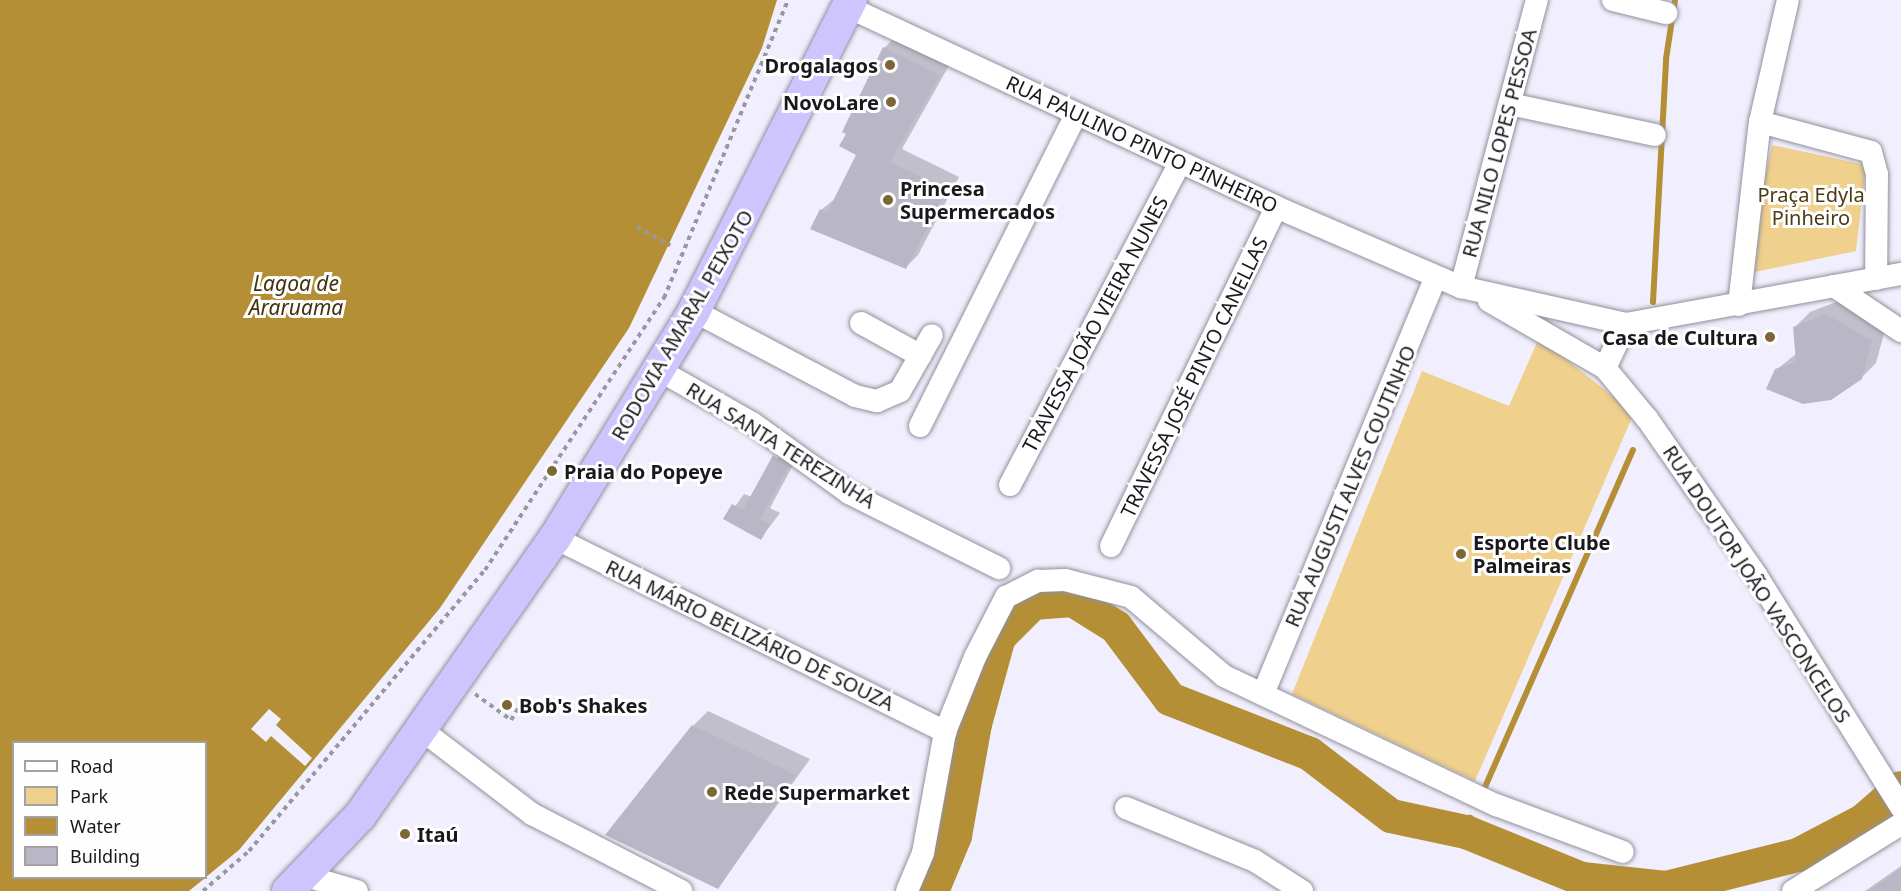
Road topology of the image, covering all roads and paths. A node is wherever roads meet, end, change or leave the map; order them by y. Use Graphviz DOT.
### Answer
graph roads {
  1 [pos="788,0"];
  2 [pos="1537,0"];
  3 [pos="1613,0"];
  4 [pos="1788,0"];
  5 [pos="850,4"];
  6 [pos="1666,13"];
  7 [pos="1510,104"];
  8 [pos="1076,115"];
  9 [pos="1760,122"];
  10 [pos="1655,135"];
  11 [pos="1180,163"];
  12 [pos="1276,207"];
  13 [pos="637,227"];
  14 [pos="670,245"];
  15 [pos="1901,274"];
  16 [pos="1436,277"];
  17 [pos="1876,279"];
  18 [pos="1834,286"];
  19 [pos="1461,287"];
  20 [pos="1739,305"];
  21 [pos="1549,306"];
  22 [pos="694,311"];
  23 [pos="861,323"];
  24 [pos="1626,324"];
  25 [pos="1536,326"];
  26 [pos="1901,331"];
  27 [pos="932,335"];
  28 [pos="921,356"];
  29 [pos="1605,368"];
  30 [pos="659,370"];
  31 [pos="921,426"];
  32 [pos="1010,484"];
  33 [pos="555,538"];
  34 [pos="1111,546"];
  35 [pos="999,568"];
  36 [pos="458,681"];
  37 [pos="1263,694"];
  38 [pos="521,704"];
  39 [pos="423,731"];
  40 [pos="945,732"];
  41 [pos="1895,798"];
  42 [pos="1126,808"];
  43 [pos="1901,824"];
  44 [pos="327,852"];
  45 [pos="1623,852"];
  46 [pos="297,883"];
  47 [pos="690,887"];
  48 [pos="356,890"];
  49 [pos="203,891"];
  50 [pos="907,891"];
  51 [pos="1302,891"];
  52 [pos="1794,891"];
  1 -- 49 [label="path"];
  2 -- 7 [label="street, RUA NILO LOPES PESSOA"];
  3 -- 6 [label="street"];
  4 -- 9 [label="street"];
  5 -- 8 [label="street, RUA PAULINO PINTO PINHEIRO"];
  5 -- 22 [label="highway, RODOVIA AMARAL PEIXOTO"];
  7 -- 10 [label="street"];
  7 -- 19 [label="street, RUA NILO LOPES PESSOA"];
  8 -- 11 [label="street, RUA PAULINO PINTO PINHEIRO"];
  8 -- 31 [label="street"];
  9 -- 17 [label="street"];
  9 -- 20 [label="street"];
  11 -- 12 [label="street, RUA PAULINO PINTO PINHEIRO"];
  11 -- 32 [label="street, TRAVESSA JOÃO VIEIRA NUNES"];
  12 -- 16 [label="street, RUA PAULINO PINTO PINHEIRO"];
  12 -- 34 [label="street, TRAVESSA JOSÉ PINTO CANELLAS"];
  13 -- 14 [label="path"];
  15 -- 17 [label="street"];
  16 -- 19 [label="street, RUA PAULINO PINTO PINHEIRO"];
  16 -- 37 [label="street, RUA AUGUSTI ALVES COUTINHO"];
  17 -- 18 [label="street"];
  18 -- 20 [label="street"];
  18 -- 26 [label="street"];
  19 -- 21 [label="street"];
  19 -- 25 [label="street"];
  20 -- 24 [label="street"];
  21 -- 24 [label="street"];
  21 -- 25 [label="street"];
  22 -- 28 [label="street"];
  22 -- 30 [label="highway, RODOVIA AMARAL PEIXOTO"];
  23 -- 28 [label="street"];
  24 -- 29 [label="street"];
  25 -- 29 [label="street"];
  27 -- 28 [label="street"];
  29 -- 41 [label="street, RUA DOUTOR JOÃO VASCONCELOS"];
  30 -- 33 [label="highway, RODOVIA AMARAL PEIXOTO"];
  30 -- 35 [label="street, RUA SANTA TEREZINHA"];
  33 -- 36 [label="highway, RODOVIA AMARAL PEIXOTO"];
  33 -- 40 [label="street, RUA MÁRIO BELIZÁRIO DE SOUZA"];
  36 -- 38 [label="path"];
  36 -- 39 [label="highway, RODOVIA AMARAL PEIXOTO"];
  37 -- 40 [label="street"];
  37 -- 45 [label="street"];
  39 -- 44 [label="highway, RODOVIA AMARAL PEIXOTO"];
  39 -- 47 [label="street"];
  40 -- 50 [label="street"];
  42 -- 51 [label="street"];
  43 -- 52 [label="street"];
  44 -- 46 [label="highway, RODOVIA AMARAL PEIXOTO"];
  44 -- 48 [label="street"];
  46 -- 48 [label="street"];
}
